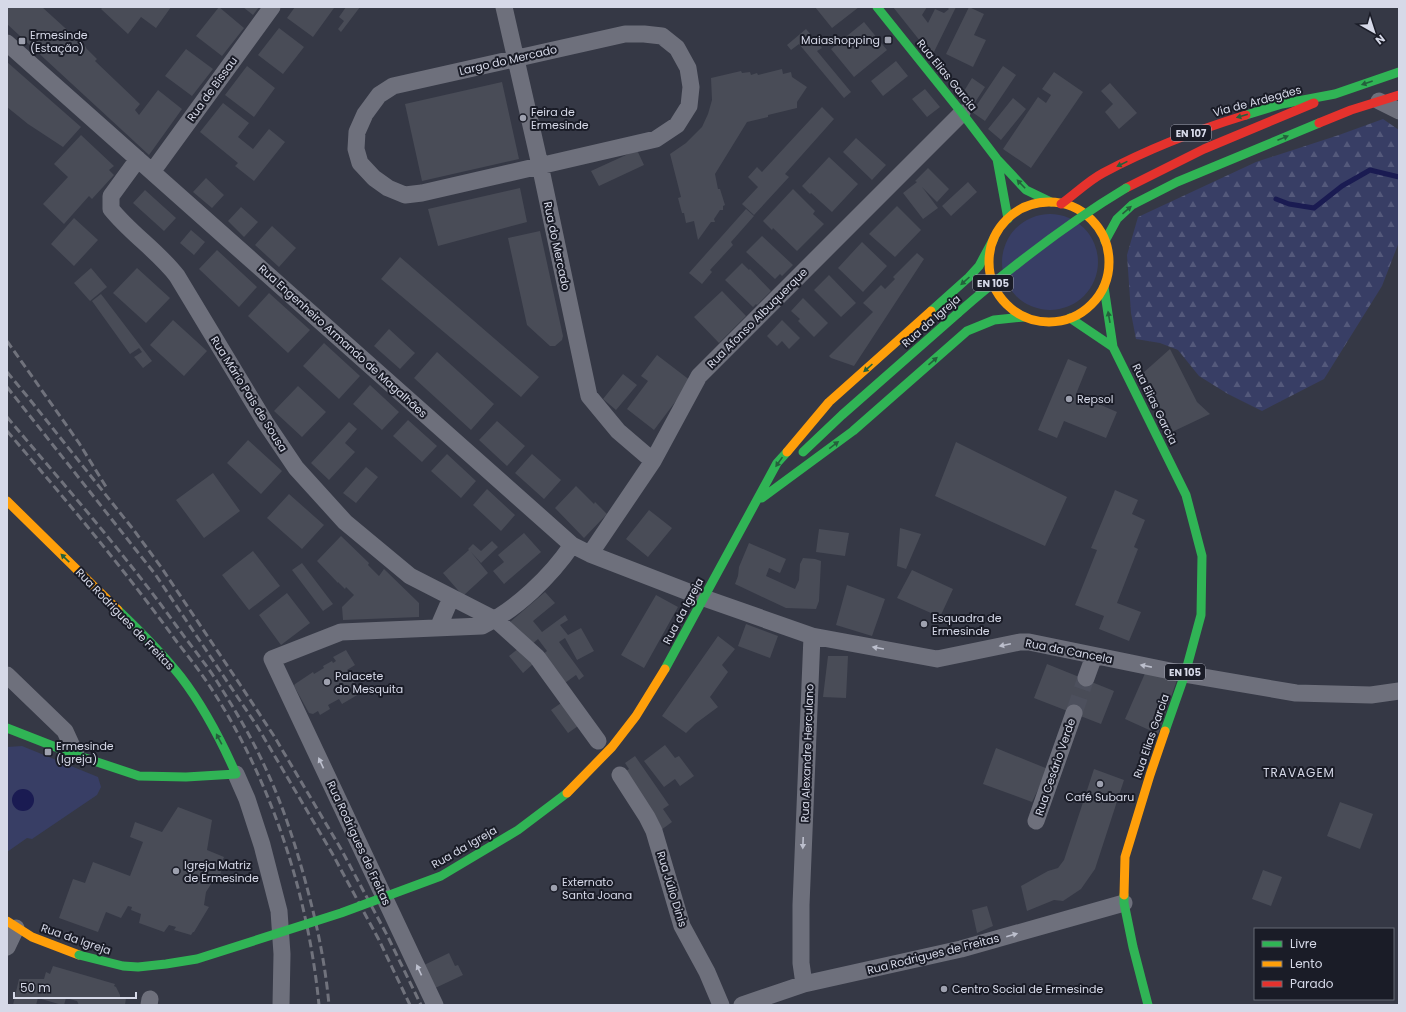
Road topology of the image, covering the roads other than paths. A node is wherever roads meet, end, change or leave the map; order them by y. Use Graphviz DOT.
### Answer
graph roads {
  1 [pos="272,7"];
  2 [pos="504,7"];
  3 [pos="877,7"];
  4 [pos="7,43"];
  5 [pos="516,58"];
  6 [pos="1399,72"];
  7 [pos="1335,94"];
  8 [pos="1399,95"];
  9 [pos="1379,101"];
  10 [pos="1352,110"];
  11 [pos="962,112"];
  12 [pos="1399,112"];
  13 [pos="1284,128"];
  14 [pos="1269,132"];
  15 [pos="1204,149"];
  16 [pos="138,159"];
  17 [pos="997,159"];
  18 [pos="540,165"];
  19 [pos="152,172"];
  20 [pos="1051,202"];
  21 [pos="1061,204"];
  22 [pos="1008,218"];
  23 [pos="994,238"];
  24 [pos="1105,241"];
  25 [pos="1104,287"];
  26 [pos="1024,317"];
  27 [pos="1070,318"];
  28 [pos="1113,347"];
  29 [pos="795,459"];
  30 [pos="653,461"];
  31 [pos="786,470"];
  32 [pos="7,501"];
  33 [pos="758,501"];
  34 [pos="572,545"];
  35 [pos="590,554"];
  36 [pos="451,598"];
  37 [pos="704,598"];
  38 [pos="496,620"];
  39 [pos="438,628"];
  40 [pos="812,636"];
  41 [pos="1094,656"];
  42 [pos="1185,674"];
  43 [pos="7,675"];
  44 [pos="1086,678"];
  45 [pos="1399,690"];
  46 [pos="1074,713"];
  47 [pos="7,728"];
  48 [pos="598,740"];
  49 [pos="76,755"];
  50 [pos="236,774"];
  51 [pos="620,775"];
  52 [pos="1036,820"];
  53 [pos="1124,903"];
  54 [pos="11,924"];
  55 [pos="7,947"];
  56 [pos="804,984"];
  57 [pos="281,1005"];
  58 [pos="435,1005"];
  59 [pos="721,1005"];
  60 [pos="742,1005"];
  61 [pos="1148,1005"];
  1 -- 19 [label="street, Rua de Bissau"];
  2 -- 5 [label="street, Rua do Mercado"];
  3 -- 11 [label="main road, Rua Elias Garcia / EN 105"];
  4 -- 16 [label="street, Rua Engenheiro Armando de Magalhães"];
  5 -- 18 [label="street, Rua do Mercado"];
  5 -- 18 [label="street, Largo do Mercado"];
  5 -- 18 [label="street, Largo do Mercado"];
  6 -- 7 [label="main road, Via de Ardegães / EN 107, one-way"];
  7 -- 15 [label="main road, Via de Ardegães / EN 107"];
  7 -- 21 [label="main road, Via de Ardegães / EN 107, one-way"];
  8 -- 9 [label="main road"];
  9 -- 10 [label="main road"];
  9 -- 12 [label="street"];
  10 -- 13 [label="main road"];
  24 -- 10 [label="main road, one-way"];
  11 -- 17 [label="main road, Rua Elias Garcia / EN 105"];
  11 -- 30 [label="street, Rua Afonso Albuquerque"];
  14 -- 15 [label="main road, EN 107"];
  15 -- 29 [label="main road, Rua da Igreja / EN 107, bridge"];
  16 -- 19 [label="street, Rua Engenheiro Armando de Magalhães"];
  16 -- 36 [label="street, Rua Mário Pais de Sousa"];
  20 -- 17 [label="main road, Rua Elias Garcia / EN 105, one-way"];
  17 -- 22 [label="main road, Rua Elias Garcia / EN 105"];
  18 -- 30 [label="street, Rua do Mercado"];
  19 -- 34 [label="street, Rua Engenheiro Armando de Magalhães"];
  20 -- 21 [label="main road, EN 105"];
  20 -- 22 [label="main road, EN 105"];
  21 -- 24 [label="main road, EN 105"];
  22 -- 23 [label="main road, EN 105"];
  23 -- 26 [label="main road, EN 105"];
  23 -- 33 [label="main road, Rua da Igreja, one-way"];
  24 -- 25 [label="main road, EN 105"];
  25 -- 27 [label="main road, EN 105"];
  28 -- 25 [label="main road, Rua Elias Garcia / EN 105, one-way"];
  26 -- 27 [label="main road, EN 105"];
  33 -- 26 [label="main road, Rua da Igreja, one-way"];
  27 -- 28 [label="main road, Rua Elias Garcia / EN 105"];
  28 -- 42 [label="main road, Rua Elias Garcia / EN 105"];
  30 -- 35 [label="street, Rua Afonso Albuquerque"];
  31 -- 33 [label="main road, Rua da Igreja"];
  50 -- 32 [label="main road, Rua Rodrigues de Freitas, one-way"];
  33 -- 37 [label="main road, Rua da Igreja"];
  34 -- 35 [label="street, Rua Engenheiro Armando de Magalhães"];
  34 -- 38 [label="street"];
  35 -- 37 [label="street, Rua Engenheiro Armando de Magalhães"];
  36 -- 38 [label="street, Rua Mário Pais de Sousa"];
  36 -- 39 [label="street"];
  37 -- 40 [label="street"];
  37 -- 54 [label="main road, Rua da Igreja, bridge"];
  38 -- 39 [label="street"];
  38 -- 48 [label="street, Rua Mário Pais de Sousa"];
  58 -- 39 [label="street, Rua Rodrigues de Freitas, one-way"];
  41 -- 40 [label="street, Rua da Cancela, one-way"];
  40 -- 56 [label="street, Rua Alexandre Herculano, one-way"];
  42 -- 41 [label="street, Rua da Cancela, one-way"];
  41 -- 44 [label="street"];
  42 -- 45 [label="street, Rua da Cancela"];
  42 -- 53 [label="main road, Rua Elias Garcia / EN 105"];
  43 -- 49 [label="street"];
  46 -- 52 [label="street, Rua Cesário Verde"];
  47 -- 49 [label="main road"];
  49 -- 50 [label="main road"];
  50 -- 57 [label="street, Rua Rodrigues de Freitas"];
  51 -- 59 [label="street, Rua Júlio Dinis"];
  56 -- 53 [label="street, Rua Rodrigues de Freitas, one-way"];
  53 -- 61 [label="main road, Rua Elias Garcia / EN 105"];
  54 -- 55 [label="street"];
  56 -- 60 [label="street, Rua Rodrigues de Freitas"];
}
